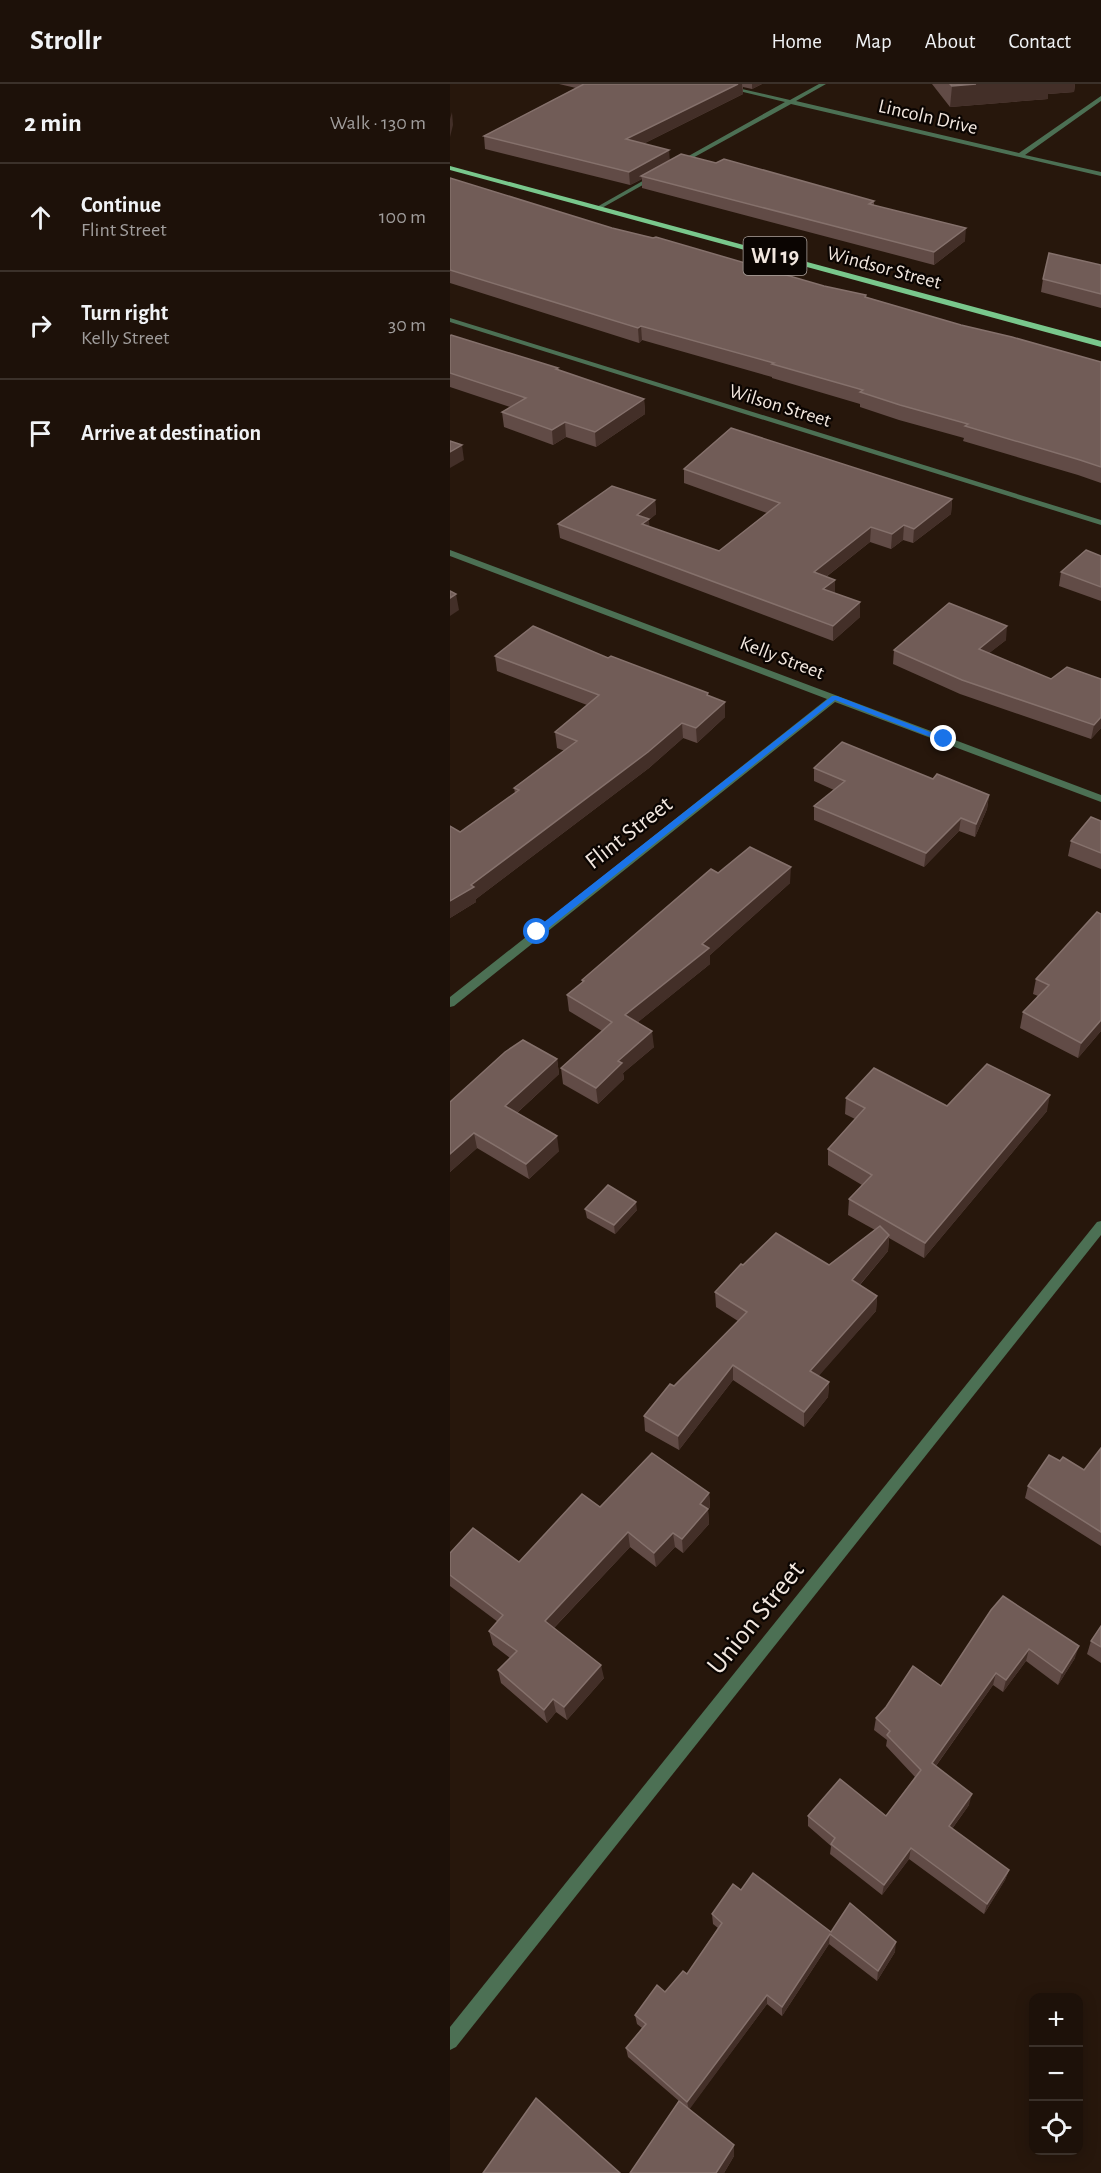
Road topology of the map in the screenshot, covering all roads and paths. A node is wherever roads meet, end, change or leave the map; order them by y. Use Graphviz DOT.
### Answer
graph roads {
  1 [pos="713,84"];
  2 [pos="823,84"];
  3 [pos="1101,98"];
  4 [pos="790,102"];
  5 [pos="1021,155"];
  6 [pos="675,165"];
  7 [pos="450,168"];
  8 [pos="665,171"];
  9 [pos="1099,171"];
  10 [pos="598,208"];
  11 [pos="450,320"];
  12 [pos="1101,344"];
  13 [pos="1101,523"];
  14 [pos="450,553"];
  15 [pos="834,698"];
  16 [pos="1101,798"];
  17 [pos="450,1003"];
  18 [pos="1101,1226"];
  19 [pos="450,2040"];
  1 -- 4 [label="street, Lincoln Drive"];
  2 -- 4 [label="street"];
  3 -- 5 [label="street"];
  4 -- 5 [label="street, Lincoln Drive"];
  4 -- 6 [label="street"];
  5 -- 9 [label="street, Lincoln Drive"];
  7 -- 10 [label="main road, Windsor Street / WI 19"];
  8 -- 10 [label="street"];
  10 -- 12 [label="main road, Windsor Street / WI 19"];
  11 -- 13 [label="street, Wilson Street"];
  14 -- 15 [label="street, Kelly Street"];
  15 -- 16 [label="street, Kelly Street"];
  15 -- 17 [label="street, Flint Street"];
  18 -- 19 [label="street, Union Street"];
}
